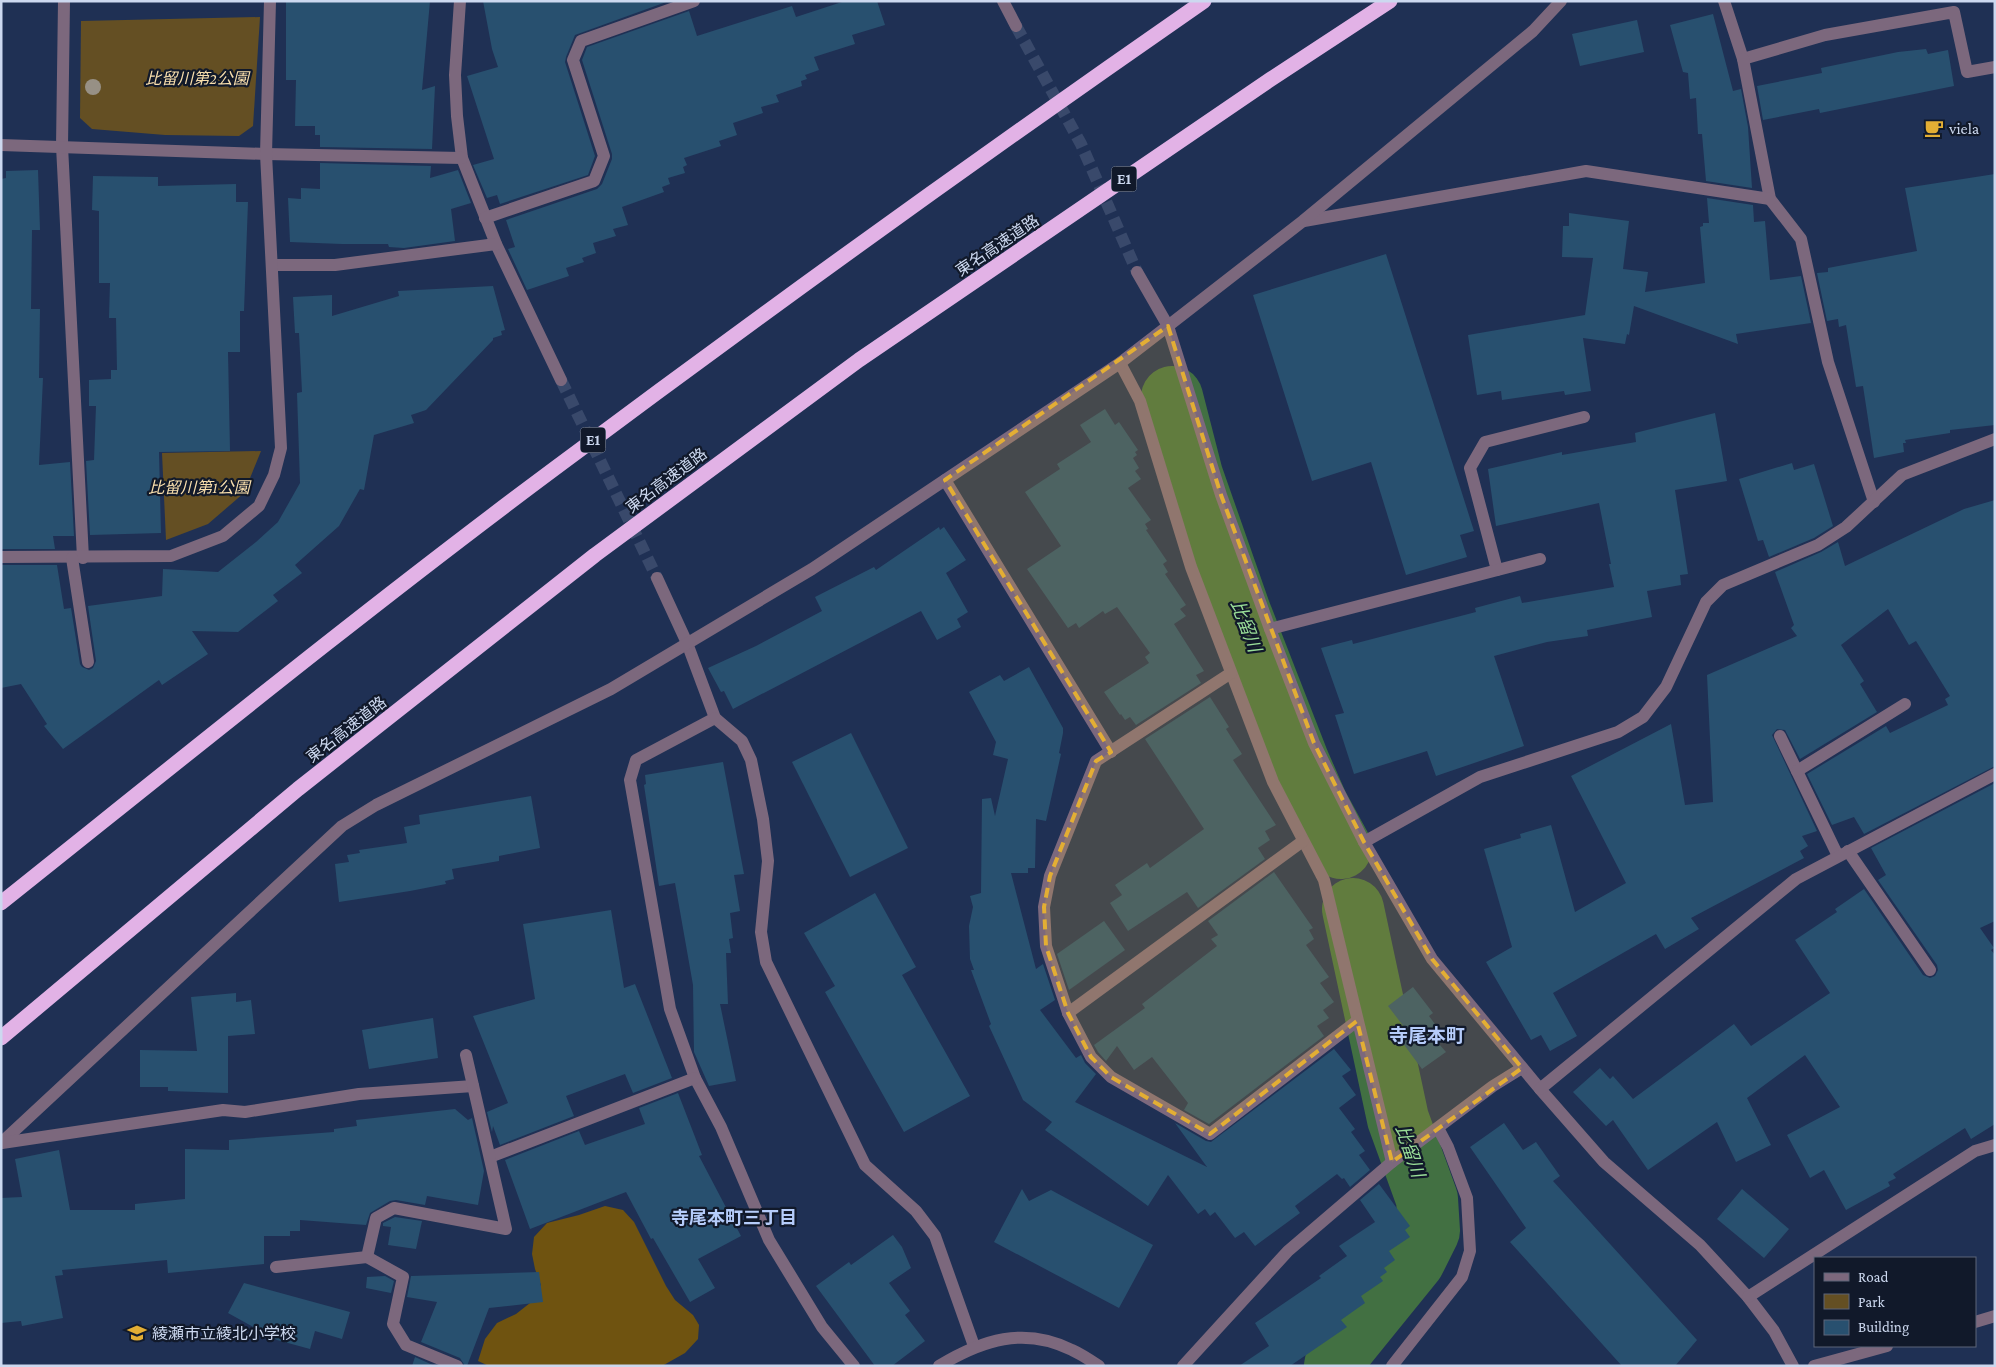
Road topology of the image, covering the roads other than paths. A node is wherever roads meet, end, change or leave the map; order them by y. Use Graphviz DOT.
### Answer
graph roads {
  1 [pos="64,1"];
  2 [pos="270,1"];
  3 [pos="460,1"];
  4 [pos="694,1"];
  5 [pos="1003,1"];
  6 [pos="1204,1"];
  7 [pos="1390,1"];
  8 [pos="1561,1"];
  9 [pos="1724,1"];
  10 [pos="1016,26"];
  11 [pos="1743,59"];
  12 [pos="1995,67"];
  13 [pos="1,144"];
  14 [pos="62,146"];
  15 [pos="266,154"];
  16 [pos="462,158"];
  17 [pos="1770,199"];
  18 [pos="485,218"];
  19 [pos="1303,221"];
  20 [pos="496,244"];
  21 [pos="273,265"];
  22 [pos="1138,272"];
  23 [pos="1168,326"];
  24 [pos="1120,362"];
  25 [pos="561,380"];
  26 [pos="1584,417"];
  27 [pos="1995,439"];
  28 [pos="945,480"];
  29 [pos="1874,502"];
  30 [pos="1,558"];
  31 [pos="78,558"];
  32 [pos="1540,559"];
  33 [pos="1497,570"];
  34 [pos="657,578"];
  35 [pos="1270,629"];
  36 [pos="687,643"];
  37 [pos="88,662"];
  38 [pos="1231,674"];
  39 [pos="1905,704"];
  40 [pos="715,718"];
  41 [pos="1780,736"];
  42 [pos="1111,752"];
  43 [pos="1796,771"];
  44 [pos="1995,774"];
  45 [pos="1303,841"];
  46 [pos="1364,842"];
  47 [pos="1843,854"];
  48 [pos="1,903"];
  49 [pos="1930,970"];
  50 [pos="1068,1013"];
  51 [pos="1357,1021"];
  52 [pos="1,1038"];
  53 [pos="466,1056"];
  54 [pos="1522,1068"];
  55 [pos="695,1078"];
  56 [pos="473,1086"];
  57 [pos="1540,1089"];
  58 [pos="1438,1128"];
  59 [pos="2,1143"];
  60 [pos="1995,1145"];
  61 [pos="490,1157"];
  62 [pos="1396,1159"];
  63 [pos="367,1257"];
  64 [pos="276,1268"];
  65 [pos="1748,1297"];
  66 [pos="1995,1316"];
  67 [pos="1976,1322"];
  68 [pos="974,1346"];
  69 [pos="1883,1347"];
  70 [pos="457,1366"];
  71 [pos="854,1366"];
  72 [pos="939,1366"];
  73 [pos="1099,1366"];
  74 [pos="1183,1366"];
  75 [pos="1392,1366"];
  76 [pos="1793,1366"];
  77 [pos="1814,1366"];
  1 -- 14 [label="street"];
  2 -- 15 [label="street"];
  3 -- 16 [label="street"];
  4 -- 18 [label="street"];
  5 -- 10 [label="street"];
  6 -- 48 [label="highway, E1"];
  7 -- 52 [label="highway, 東名高速道路 / E1"];
  8 -- 19 [label="street"];
  9 -- 11 [label="street"];
  11 -- 12 [label="street"];
  11 -- 17 [label="street"];
  13 -- 14 [label="street"];
  14 -- 15 [label="street"];
  14 -- 31 [label="street"];
  15 -- 16 [label="street"];
  15 -- 21 [label="street"];
  16 -- 18 [label="street"];
  17 -- 19 [label="street"];
  17 -- 29 [label="street"];
  18 -- 20 [label="street"];
  19 -- 23 [label="street"];
  20 -- 21 [label="street"];
  20 -- 25 [label="street"];
  21 -- 31 [label="street"];
  22 -- 23 [label="street"];
  23 -- 24 [label="street"];
  23 -- 35 [label="street"];
  24 -- 28 [label="street"];
  24 -- 38 [label="street"];
  26 -- 33 [label="street"];
  27 -- 29 [label="street"];
  28 -- 36 [label="street"];
  28 -- 42 [label="street"];
  29 -- 46 [label="street"];
  30 -- 31 [label="street"];
  31 -- 37 [label="street"];
  32 -- 33 [label="street"];
  33 -- 35 [label="street"];
  34 -- 36 [label="street"];
  35 -- 46 [label="street"];
  36 -- 40 [label="street"];
  36 -- 59 [label="street"];
  38 -- 42 [label="street"];
  38 -- 45 [label="street"];
  39 -- 43 [label="street"];
  40 -- 55 [label="street"];
  40 -- 68 [label="street"];
  41 -- 43 [label="street"];
  42 -- 50 [label="street"];
  43 -- 47 [label="street"];
  44 -- 47 [label="street"];
  45 -- 50 [label="street"];
  45 -- 51 [label="street"];
  46 -- 54 [label="street"];
  47 -- 49 [label="street"];
  47 -- 57 [label="street"];
  50 -- 51 [label="street"];
  51 -- 62 [label="street"];
  53 -- 56 [label="street"];
  54 -- 57 [label="street"];
  54 -- 58 [label="street"];
  55 -- 61 [label="street"];
  55 -- 71 [label="street"];
  56 -- 59 [label="street"];
  56 -- 61 [label="street"];
  57 -- 65 [label="street"];
  58 -- 62 [label="street"];
  58 -- 75 [label="street"];
  60 -- 65 [label="street"];
  61 -- 63 [label="street"];
  62 -- 74 [label="street"];
  63 -- 64 [label="street"];
  63 -- 70 [label="street"];
  65 -- 76 [label="street"];
  66 -- 67 [label="street"];
  68 -- 72 [label="street"];
  68 -- 73 [label="street"];
  69 -- 77 [label="street"];
}
